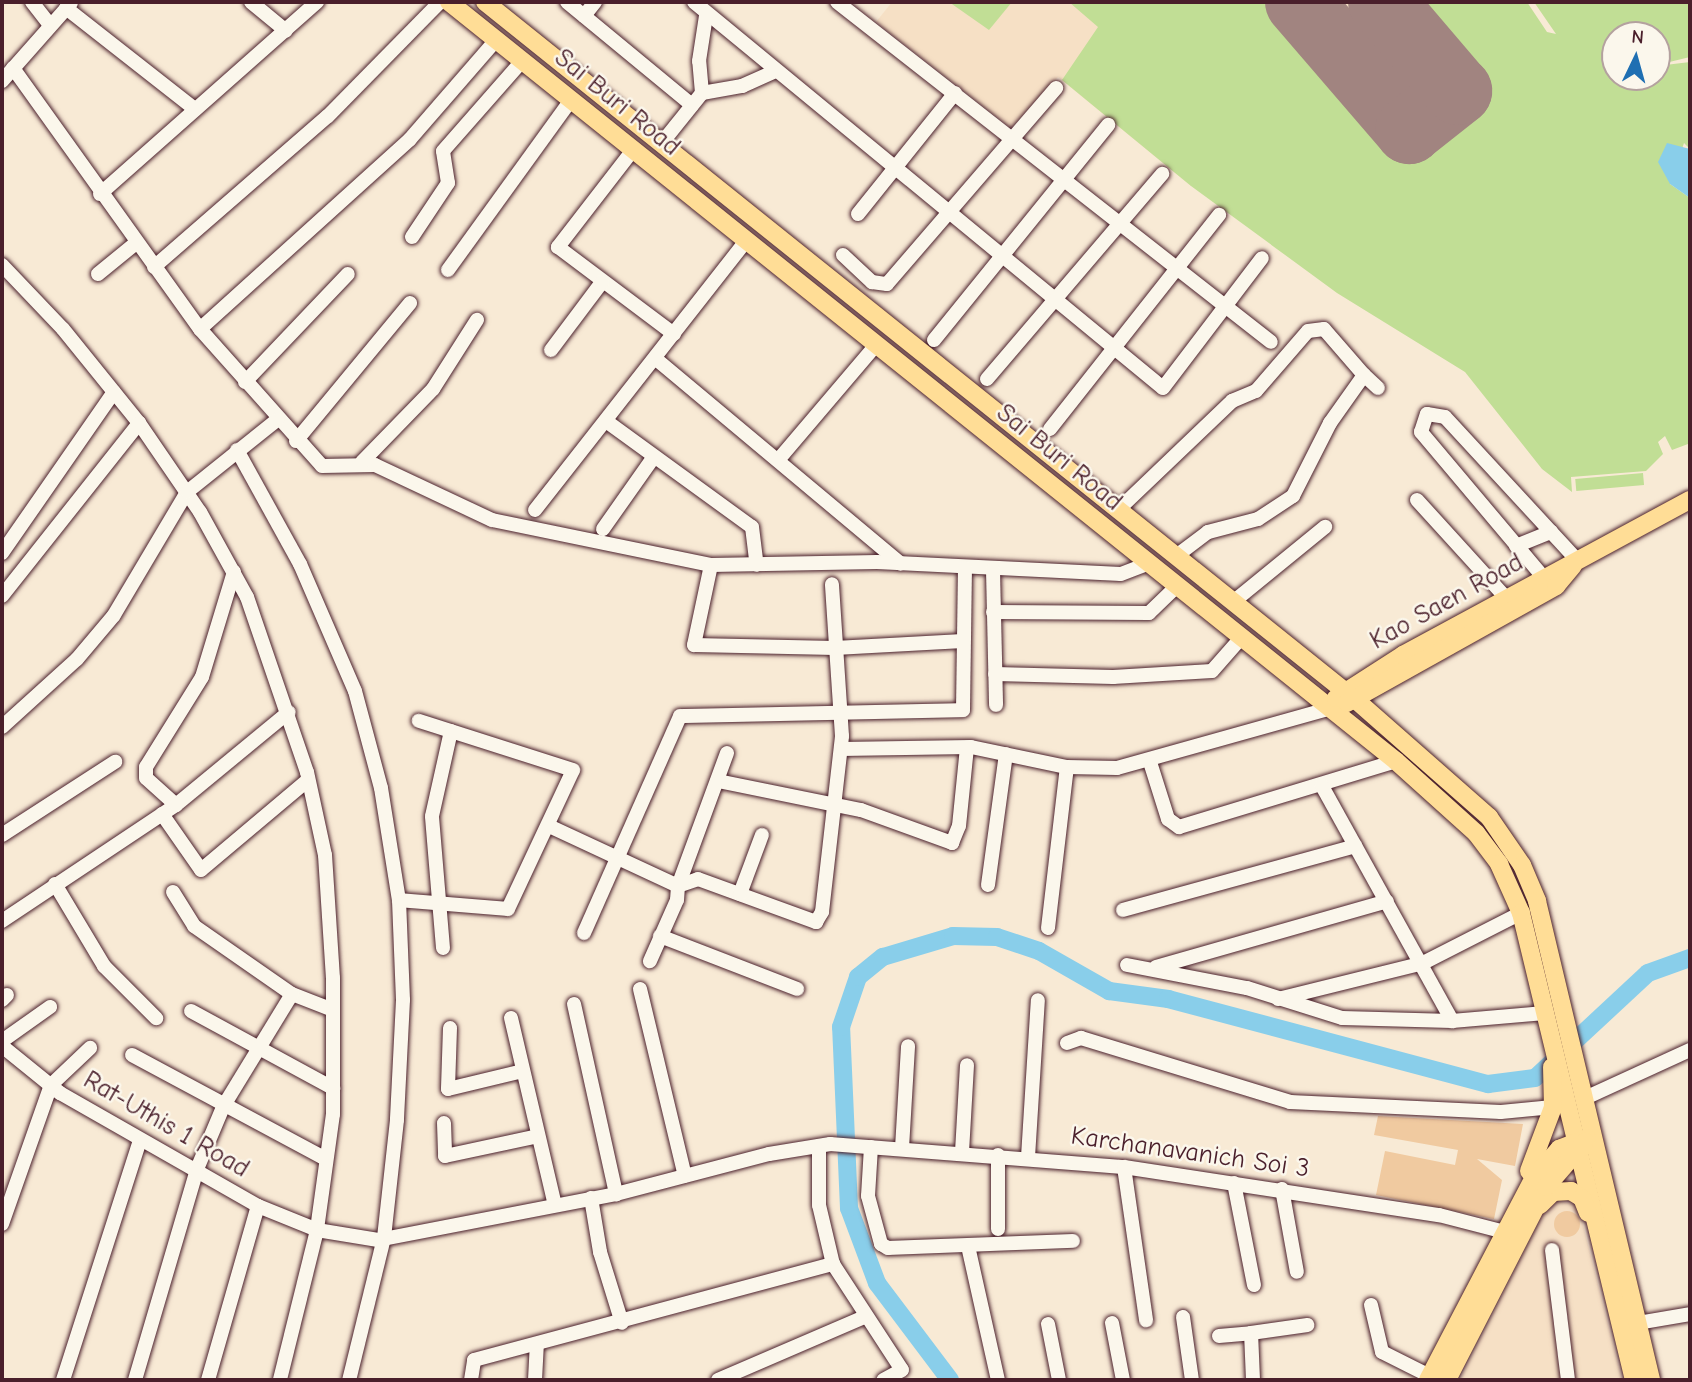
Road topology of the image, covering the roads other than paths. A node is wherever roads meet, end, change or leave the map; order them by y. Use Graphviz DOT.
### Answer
graph roads {
  1 [pos="32,2"];
  2 [pos="251,2"];
  3 [pos="317,2"];
  4 [pos="440,2"];
  5 [pos="449,2"];
  6 [pos="567,2"];
  7 [pos="595,2"];
  8 [pos="694,2"];
  9 [pos="837,2"];
  10 [pos="69,5"];
  11 [pos="495,5"];
  12 [pos="584,16"];
  13 [pos="706,16"];
  14 [pos="50,25"];
  15 [pos="286,31"];
  16 [pos="496,40"];
  17 [pos="522,61"];
  18 [pos="13,68"];
  19 [pos="774,72"];
  20 [pos="2,81"];
  21 [pos="1056,88"];
  22 [pos="702,93"];
  23 [pos="955,93"];
  24 [pos="571,100"];
  25 [pos="692,105"];
  26 [pos="195,109"];
  27 [pos="1108,125"];
  28 [pos="1011,138"];
  29 [pos="662,144"];
  30 [pos="634,150"];
  31 [pos="648,162"];
  32 [pos="895,164"];
  33 [pos="1162,174"];
  34 [pos="1065,182"];
  35 [pos="100,194"];
  36 [pos="950,208"];
  37 [pos="858,214"];
  38 [pos="1219,215"];
  39 [pos="1119,224"];
  40 [pos="412,237"];
  41 [pos="746,241"];
  42 [pos="136,243"];
  43 [pos="1004,254"];
  44 [pos="843,255"];
  45 [pos="1262,258"];
  46 [pos="2,265"];
  47 [pos="154,267"];
  48 [pos="1175,269"];
  49 [pos="447,270"];
  50 [pos="98,274"];
  51 [pos="348,274"];
  52 [pos="602,282"];
  53 [pos="1055,297"];
  54 [pos="410,303"];
  55 [pos="1225,308"];
  56 [pos="477,320"];
  57 [pos="200,329"];
  58 [pos="674,334"];
  59 [pos="934,340"];
  60 [pos="1271,342"];
  61 [pos="876,345"];
  62 [pos="1114,346"];
  63 [pos="551,350"];
  64 [pos="656,359"];
  65 [pos="1364,375"];
  66 [pos="987,380"];
  67 [pos="245,382"];
  68 [pos="1378,388"];
  69 [pos="114,392"];
  70 [pos="277,420"];
  71 [pos="606,421"];
  72 [pos="139,423"];
  73 [pos="1050,429"];
  74 [pos="296,441"];
  75 [pos="237,450"];
  76 [pos="653,458"];
  77 [pos="779,459"];
  78 [pos="362,462"];
  79 [pos="187,492"];
  80 [pos="1417,500"];
  81 [pos="1690,500"];
  82 [pos="1118,509"];
  83 [pos="536,510"];
  84 [pos="1325,527"];
  85 [pos="603,529"];
  86 [pos="1551,532"];
  87 [pos="1517,546"];
  88 [pos="2,552"];
  89 [pos="1176,556"];
  90 [pos="1578,561"];
  91 [pos="1149,563"];
  92 [pos="901,564"];
  93 [pos="711,565"];
  94 [pos="757,565"];
  95 [pos="965,568"];
  96 [pos="993,570"];
  97 [pos="234,572"];
  98 [pos="1544,578"];
  99 [pos="832,584"];
  100 [pos="1178,585"];
  101 [pos="2,596"];
  102 [pos="1507,599"];
  103 [pos="1233,602"];
  104 [pos="993,612"];
  105 [pos="1242,637"];
  106 [pos="963,640"];
  107 [pos="835,648"];
  108 [pos="995,674"];
  109 [pos="1342,691"];
  110 [pos="1357,701"];
  111 [pos="996,705"];
  112 [pos="1328,709"];
  113 [pos="289,712"];
  114 [pos="842,715"];
  115 [pos="419,721"];
  116 [pos="2,727"];
  117 [pos="451,731"];
  118 [pos="967,747"];
  119 [pos="842,749"];
  120 [pos="727,753"];
  121 [pos="1006,754"];
  122 [pos="1396,761"];
  123 [pos="115,762"];
  124 [pos="1150,762"];
  125 [pos="1067,767"];
  126 [pos="309,780"];
  127 [pos="718,781"];
  128 [pos="1322,786"];
  129 [pos="836,804"];
  130 [pos="176,806"];
  131 [pos="162,814"];
  132 [pos="549,826"];
  133 [pos="2,835"];
  134 [pos="762,835"];
  135 [pos="1355,846"];
  136 [pos="619,858"];
  137 [pos="55,884"];
  138 [pos="988,885"];
  139 [pos="678,886"];
  140 [pos="173,892"];
  141 [pos="740,894"];
  142 [pos="399,900"];
  143 [pos="440,901"];
  144 [pos="1387,901"];
  145 [pos="1123,910"];
  146 [pos="1521,913"];
  147 [pos="2,921"];
  148 [pos="1048,928"];
  149 [pos="584,933"];
  150 [pos="660,936"];
  151 [pos="443,948"];
  152 [pos="650,961"];
  153 [pos="1423,963"];
  154 [pos="1126,965"];
  155 [pos="1151,969"];
  156 [pos="640,989"];
  157 [pos="797,989"];
  158 [pos="292,994"];
  159 [pos="1278,999"];
  160 [pos="1038,1000"];
  161 [pos="574,1004"];
  162 [pos="50,1007"];
  163 [pos="333,1010"];
  164 [pos="191,1011"];
  165 [pos="1546,1015"];
  166 [pos="156,1018"];
  167 [pos="511,1018"];
  168 [pos="1451,1021"];
  169 [pos="450,1028"];
  170 [pos="2,1043"];
  171 [pos="1067,1043"];
  172 [pos="908,1046"];
  173 [pos="90,1048"];
  174 [pos="257,1049"];
  175 [pos="1690,1050"];
  176 [pos="132,1055"];
  177 [pos="967,1065"];
  178 [pos="523,1071"];
  179 [pos="51,1085"];
  180 [pos="333,1088"];
  181 [pos="1571,1088"];
  182 [pos="223,1107"];
  183 [pos="1553,1107"];
  184 [pos="444,1123"];
  185 [pos="538,1136"];
  186 [pos="140,1140"];
  187 [pos="1584,1142"];
  188 [pos="824,1145"];
  189 [pos="871,1147"];
  190 [pos="902,1148"];
  191 [pos="962,1152"];
  192 [pos="998,1155"];
  193 [pos="1028,1157"];
  194 [pos="326,1160"];
  195 [pos="1124,1167"];
  196 [pos="197,1169"];
  197 [pos="685,1176"];
  198 [pos="1234,1183"];
  199 [pos="1282,1189"];
  200 [pos="616,1194"];
  201 [pos="591,1198"];
  202 [pos="555,1205"];
  203 [pos="258,1206"];
  204 [pos="1531,1219"];
  205 [pos="2,1224"];
  206 [pos="998,1229"];
  207 [pos="317,1230"];
  208 [pos="1501,1231"];
  209 [pos="384,1238"];
  210 [pos="1073,1241"];
  211 [pos="968,1246"];
  212 [pos="1552,1250"];
  213 [pos="833,1264"];
  214 [pos="1485,1270"];
  215 [pos="1297,1272"];
  216 [pos="1254,1285"];
  217 [pos="1616,1304"];
  218 [pos="1371,1305"];
  219 [pos="1690,1314"];
  220 [pos="864,1317"];
  221 [pos="1183,1317"];
  222 [pos="1146,1320"];
  223 [pos="622,1323"];
  224 [pos="1112,1323"];
  225 [pos="1638,1323"];
  226 [pos="1048,1324"];
  227 [pos="1307,1325"];
  228 [pos="1251,1333"];
  229 [pos="1219,1336"];
  230 [pos="537,1347"];
  231 [pos="1435,1379"];
  232 [pos="63,1380"];
  233 [pos="135,1380"];
  234 [pos="208,1380"];
  235 [pos="280,1380"];
  236 [pos="349,1380"];
  237 [pos="471,1380"];
  238 [pos="535,1380"];
  239 [pos="718,1380"];
  240 [pos="883,1380"];
  241 [pos="998,1380"];
  242 [pos="1059,1380"];
  243 [pos="1123,1380"];
  244 [pos="1192,1380"];
  245 [pos="1253,1380"];
  246 [pos="1568,1380"];
  247 [pos="1634,1380"];
  248 [pos="1651,1380"];
  1 -- 14 [label="street"];
  2 -- 15 [label="street"];
  3 -- 15 [label="street"];
  4 -- 47 [label="street"];
  5 -- 16 [label="main road, Sai Buri Road"];
  6 -- 12 [label="street"];
  7 -- 12 [label="street"];
  8 -- 13 [label="street"];
  9 -- 23 [label="street"];
  10 -- 14 [label="street"];
  10 -- 26 [label="street"];
  11 -- 29 [label="main road, Sai Buri Road"];
  12 -- 25 [label="street"];
  13 -- 19 [label="street"];
  13 -- 22 [label="street"];
  14 -- 18 [label="street"];
  15 -- 26 [label="street"];
  16 -- 17 [label="main road, Sai Buri Road"];
  16 -- 57 [label="street"];
  17 -- 24 [label="main road, Sai Buri Road"];
  17 -- 40 [label="street"];
  18 -- 20 [label="street"];
  18 -- 35 [label="street"];
  19 -- 22 [label="street"];
  19 -- 32 [label="street"];
  21 -- 28 [label="street"];
  22 -- 25 [label="street"];
  23 -- 28 [label="street"];
  23 -- 32 [label="street"];
  24 -- 30 [label="main road, Sai Buri Road"];
  24 -- 49 [label="street"];
  25 -- 29 [label="street"];
  26 -- 35 [label="street"];
  27 -- 34 [label="street"];
  28 -- 34 [label="street"];
  28 -- 36 [label="street"];
  29 -- 31 [label="main road"];
  29 -- 82 [label="main road, Sai Buri Road"];
  30 -- 31 [label="main road, Sai Buri Road"];
  30 -- 52 [label="street"];
  31 -- 41 [label="main road, Sai Buri Road"];
  32 -- 36 [label="street"];
  32 -- 37 [label="street"];
  33 -- 39 [label="street"];
  34 -- 39 [label="street"];
  34 -- 43 [label="street"];
  35 -- 42 [label="street"];
  36 -- 43 [label="street"];
  36 -- 44 [label="street"];
  38 -- 48 [label="street"];
  39 -- 48 [label="street"];
  39 -- 53 [label="street"];
  41 -- 58 [label="street"];
  41 -- 61 [label="main road, Sai Buri Road"];
  42 -- 47 [label="street"];
  42 -- 50 [label="street"];
  43 -- 53 [label="street"];
  43 -- 59 [label="street"];
  45 -- 55 [label="street"];
  46 -- 69 [label="street"];
  47 -- 57 [label="street"];
  48 -- 55 [label="street"];
  48 -- 62 [label="street"];
  51 -- 67 [label="street"];
  52 -- 58 [label="street"];
  52 -- 63 [label="street"];
  53 -- 62 [label="street"];
  53 -- 66 [label="street"];
  54 -- 74 [label="street"];
  55 -- 60 [label="street"];
  55 -- 62 [label="street"];
  56 -- 78 [label="street"];
  57 -- 67 [label="street"];
  58 -- 64 [label="street"];
  61 -- 77 [label="street"];
  61 -- 91 [label="main road, Sai Buri Road"];
  62 -- 73 [label="street"];
  64 -- 71 [label="street"];
  64 -- 77 [label="street"];
  65 -- 68 [label="street"];
  65 -- 82 [label="street"];
  65 -- 89 [label="street"];
  67 -- 70 [label="street"];
  69 -- 72 [label="street"];
  69 -- 88 [label="street"];
  70 -- 74 [label="street"];
  70 -- 75 [label="street"];
  71 -- 76 [label="street"];
  71 -- 83 [label="street"];
  72 -- 79 [label="street"];
  72 -- 101 [label="street"];
  74 -- 78 [label="street"];
  75 -- 79 [label="street"];
  75 -- 142 [label="street"];
  76 -- 85 [label="street"];
  76 -- 94 [label="street"];
  77 -- 92 [label="street"];
  78 -- 93 [label="street"];
  79 -- 97 [label="street"];
  79 -- 116 [label="street"];
  80 -- 102 [label="street"];
  81 -- 90 [label="main road, Kao Saen Road"];
  82 -- 89 [label="main road, Sai Buri Road"];
  84 -- 103 [label="street"];
  86 -- 87 [label="street"];
  86 -- 87 [label="street"];
  86 -- 90 [label="street"];
  87 -- 98 [label="street"];
  89 -- 103 [label="main road, Sai Buri Road"];
  90 -- 98 [label="main road, Kao Saen Road"];
  90 -- 110 [label="main road, Kao Saen Road"];
  91 -- 96 [label="street"];
  91 -- 100 [label="main road, Sai Buri Road"];
  92 -- 94 [label="street"];
  92 -- 95 [label="street"];
  93 -- 94 [label="street"];
  93 -- 107 [label="street"];
  95 -- 96 [label="street"];
  95 -- 106 [label="street"];
  96 -- 104 [label="street"];
  97 -- 113 [label="street"];
  97 -- 130 [label="street"];
  98 -- 102 [label="main road, Kao Saen Road"];
  99 -- 107 [label="street"];
  100 -- 104 [label="street"];
  100 -- 105 [label="main road, Sai Buri Road"];
  102 -- 109 [label="main road, Kao Saen Road"];
  103 -- 109 [label="main road, Sai Buri Road"];
  104 -- 108 [label="street"];
  105 -- 108 [label="street"];
  105 -- 112 [label="main road, Sai Buri Road"];
  106 -- 107 [label="street"];
  106 -- 114 [label="street"];
  107 -- 114 [label="street"];
  108 -- 111 [label="street"];
  109 -- 110 [label="main road, Sai Buri Road"];
  109 -- 112 [label="main road"];
  110 -- 112 [label="main road, Kao Saen Road"];
  110 -- 181 [label="main road, Sai Buri Road"];
  112 -- 122 [label="main road, Sai Buri Road"];
  112 -- 124 [label="street"];
  113 -- 126 [label="street"];
  113 -- 130 [label="street"];
  114 -- 119 [label="street"];
  114 -- 136 [label="street"];
  115 -- 117 [label="street"];
  117 -- 132 [label="street"];
  117 -- 143 [label="street"];
  118 -- 119 [label="street"];
  118 -- 121 [label="street"];
  118 -- 129 [label="street"];
  119 -- 129 [label="street"];
  120 -- 127 [label="street"];
  121 -- 125 [label="street"];
  121 -- 138 [label="street"];
  122 -- 128 [label="street"];
  122 -- 146 [label="main road, Sai Buri Road"];
  123 -- 133 [label="street"];
  124 -- 125 [label="street"];
  124 -- 128 [label="street"];
  125 -- 148 [label="street"];
  126 -- 131 [label="street"];
  126 -- 163 [label="street"];
  127 -- 129 [label="street"];
  127 -- 139 [label="street"];
  128 -- 135 [label="street"];
  129 -- 141 [label="street"];
  130 -- 131 [label="street"];
  131 -- 137 [label="street"];
  132 -- 136 [label="street"];
  132 -- 143 [label="street"];
  134 -- 141 [label="street"];
  135 -- 144 [label="street"];
  135 -- 145 [label="street"];
  136 -- 139 [label="street"];
  136 -- 149 [label="street"];
  137 -- 147 [label="street"];
  137 -- 166 [label="street"];
  139 -- 141 [label="street"];
  139 -- 150 [label="street"];
  140 -- 158 [label="street"];
  142 -- 143 [label="street"];
  142 -- 209 [label="street"];
  143 -- 151 [label="street"];
  144 -- 153 [label="street"];
  144 -- 155 [label="street"];
  146 -- 153 [label="street"];
  146 -- 165 [label="main road, Sai Buri Road"];
  150 -- 152 [label="street"];
  150 -- 157 [label="street"];
  153 -- 159 [label="street"];
  153 -- 168 [label="street"];
  154 -- 155 [label="street"];
  155 -- 159 [label="street"];
  156 -- 197 [label="street"];
  158 -- 163 [label="street"];
  158 -- 174 [label="street"];
  159 -- 168 [label="street"];
  160 -- 193 [label="street"];
  161 -- 200 [label="street"];
  162 -- 170 [label="street"];
  163 -- 180 [label="street"];
  164 -- 174 [label="street"];
  165 -- 168 [label="street"];
  165 -- 181 [label="main road, Sai Buri Road"];
  167 -- 178 [label="street"];
  169 -- 178 [label="street"];
  170 -- 179 [label="street, Rat-Uthis 1 Road"];
  171 -- 183 [label="street"];
  172 -- 190 [label="street"];
  173 -- 179 [label="street"];
  174 -- 180 [label="street"];
  174 -- 182 [label="street"];
  175 -- 181 [label="street"];
  176 -- 182 [label="street"];
  177 -- 191 [label="street"];
  178 -- 185 [label="street"];
  179 -- 186 [label="street, Rat-Uthis 1 Road"];
  179 -- 205 [label="street"];
  180 -- 194 [label="street"];
  181 -- 183 [label="main road"];
  181 -- 187 [label="main road"];
  181 -- 187 [label="main road"];
  182 -- 194 [label="street"];
  182 -- 196 [label="street"];
  183 -- 208 [label="main road"];
  184 -- 185 [label="street"];
  185 -- 202 [label="street"];
  186 -- 196 [label="street, Rat-Uthis 1 Road"];
  186 -- 232 [label="street"];
  187 -- 204 [label="main road"];
  187 -- 214 [label="main road"];
  187 -- 217 [label="main road"];
  187 -- 225 [label="main road"];
  188 -- 189 [label="street, Karchanavanich Soi 3"];
  188 -- 197 [label="street, Karchanavanich Soi 3"];
  188 -- 213 [label="street"];
  189 -- 190 [label="street, Karchanavanich Soi 3"];
  189 -- 211 [label="street"];
  190 -- 191 [label="street, Karchanavanich Soi 3"];
  191 -- 192 [label="street, Karchanavanich Soi 3"];
  192 -- 193 [label="street, Karchanavanich Soi 3"];
  192 -- 206 [label="street"];
  193 -- 195 [label="street, Karchanavanich Soi 3"];
  194 -- 207 [label="street"];
  195 -- 198 [label="street, Karchanavanich Soi 3"];
  195 -- 222 [label="street"];
  196 -- 203 [label="street, Rat-Uthis 1 Road"];
  196 -- 233 [label="street"];
  197 -- 200 [label="street, Karchanavanich Soi 3"];
  198 -- 199 [label="street, Karchanavanich Soi 3"];
  198 -- 216 [label="street"];
  199 -- 208 [label="street, Karchanavanich Soi 3"];
  199 -- 215 [label="street"];
  200 -- 201 [label="street, Karchanavanich Soi 3"];
  201 -- 202 [label="street, Rat-Uthis 1 Road"];
  201 -- 223 [label="street"];
  202 -- 209 [label="street, Rat-Uthis 1 Road"];
  203 -- 207 [label="street, Rat-Uthis 1 Road"];
  203 -- 234 [label="street"];
  204 -- 217 [label="main road"];
  204 -- 231 [label="main road"];
  207 -- 209 [label="street, Rat-Uthis 1 Road"];
  207 -- 235 [label="street"];
  208 -- 214 [label="main road"];
  209 -- 236 [label="street"];
  210 -- 211 [label="street"];
  211 -- 241 [label="street"];
  212 -- 246 [label="street"];
  213 -- 220 [label="street"];
  213 -- 223 [label="street"];
  214 -- 231 [label="main road"];
  217 -- 247 [label="main road"];
  218 -- 231 [label="street"];
  219 -- 225 [label="street"];
  220 -- 239 [label="street"];
  220 -- 240 [label="street"];
  221 -- 244 [label="street"];
  223 -- 230 [label="street"];
  224 -- 243 [label="street"];
  225 -- 248 [label="main road"];
  226 -- 242 [label="street"];
  227 -- 228 [label="street"];
  228 -- 229 [label="street"];
  228 -- 245 [label="street"];
  230 -- 237 [label="street"];
  230 -- 238 [label="street"];
}
